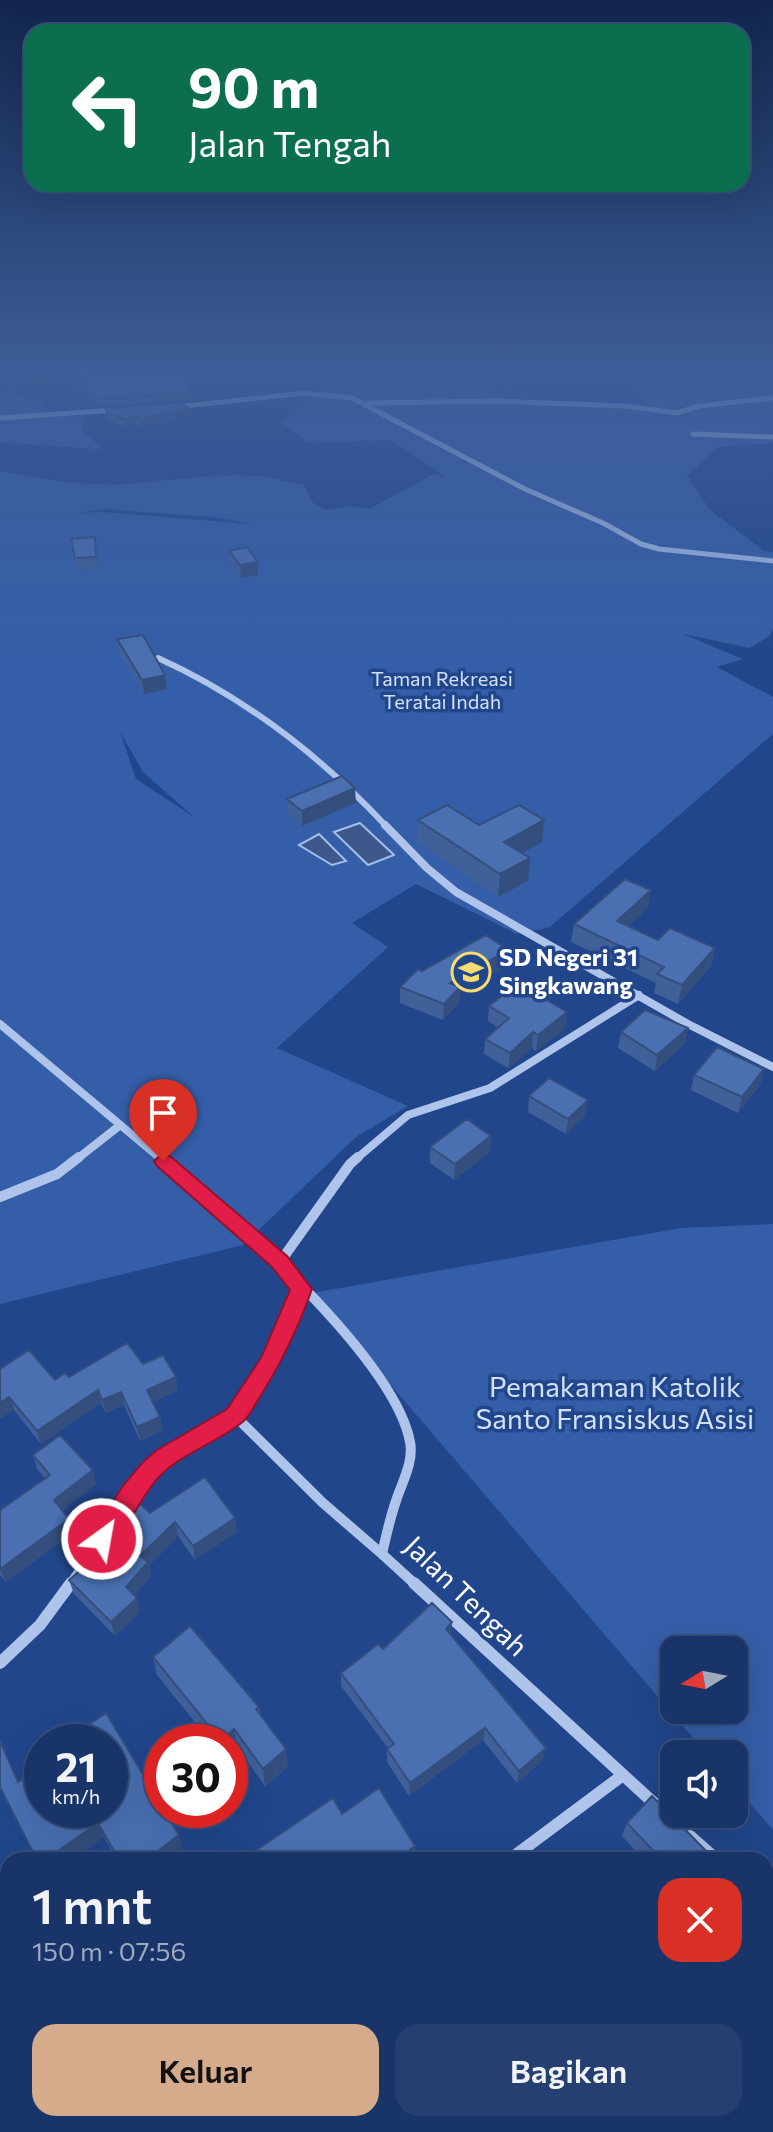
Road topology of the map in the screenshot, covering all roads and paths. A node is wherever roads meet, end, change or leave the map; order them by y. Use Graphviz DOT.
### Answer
graph roads {
  1 [pos="484,466"];
  2 [pos="773,561"];
  3 [pos="158,658"];
  4 [pos="639,995"];
  5 [pos="0,1024"];
  6 [pos="773,1067"];
  7 [pos="119,1126"];
  8 [pos="0,1197"];
  9 [pos="280,1262"];
  10 [pos="301,1289"];
  11 [pos="235,1416"];
  12 [pos="382,1554"];
  13 [pos="0,1663"];
  14 [pos="623,1775"];
  15 [pos="660,1808"];
  16 [pos="681,1828"];
  17 [pos="520,1852"];
  18 [pos="708,1852"];
  1 -- 2 [label="street"];
  3 -- 4 [label="street"];
  4 -- 6 [label="street"];
  4 -- 9 [label="street"];
  5 -- 7 [label="street, Jalan Tengah"];
  7 -- 8 [label="street"];
  7 -- 9 [label="street, Jalan Tengah"];
  9 -- 10 [label="street, Jalan Tengah"];
  10 -- 11 [label="street"];
  10 -- 12 [label="street, Jalan Tengah"];
  11 -- 12 [label="street"];
  11 -- 13 [label="street"];
  12 -- 14 [label="street, Jalan Tengah"];
  14 -- 15 [label="street, Jalan Tengah"];
  14 -- 17 [label="street"];
  16 -- 18 [label="street"];
}
